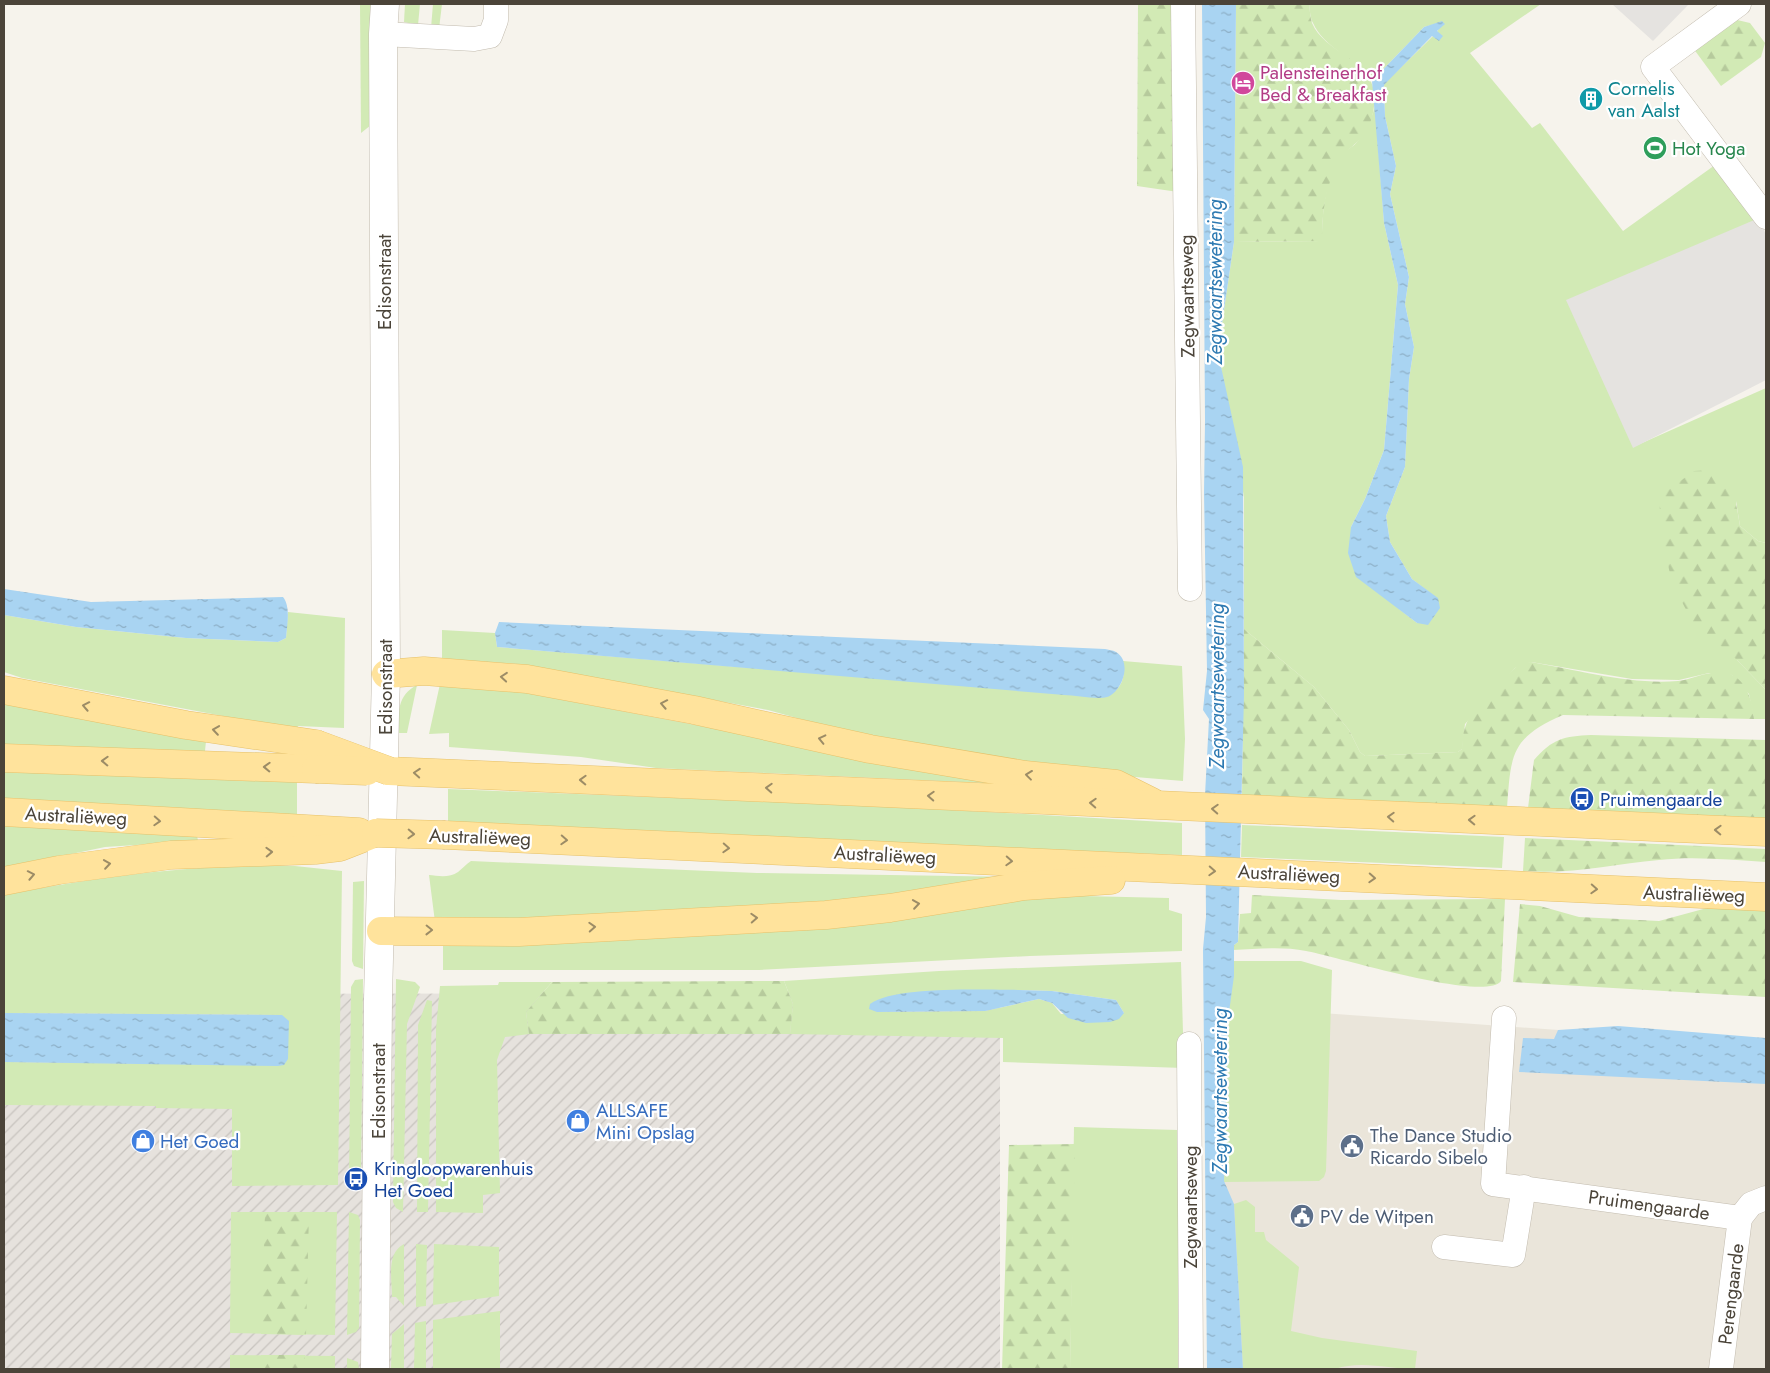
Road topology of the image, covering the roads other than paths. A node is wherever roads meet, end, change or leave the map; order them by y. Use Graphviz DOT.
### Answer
graph roads {
  1 [pos="385,4"];
  2 [pos="496,4"];
  3 [pos="1183,4"];
  4 [pos="1739,4"];
  5 [pos="383,34"];
  6 [pos="1766,217"];
  7 [pos="1190,589"];
  8 [pos="386,674"];
  9 [pos="4,690"];
  10 [pos="316,756"];
  11 [pos="4,758"];
  12 [pos="1166,807"];
  13 [pos="4,812"];
  14 [pos="1766,832"];
  15 [pos="316,840"];
  16 [pos="1159,868"];
  17 [pos="4,881"];
  18 [pos="1766,897"];
  19 [pos="381,931"];
  20 [pos="1504,1018"];
  21 [pos="1188,1044"];
  22 [pos="1524,1187"];
  23 [pos="1766,1198"];
  24 [pos="1740,1218"];
  25 [pos="1444,1247"];
  26 [pos="375,1369"];
  27 [pos="1191,1369"];
  28 [pos="1721,1369"];
  1 -- 5 [label="street, Edisonstraat"];
  2 -- 5 [label="street"];
  3 -- 7 [label="street, Zegwaartseweg"];
  4 -- 6 [label="street"];
  5 -- 8 [label="street, Edisonstraat"];
  12 -- 8 [label="main road, one-way"];
  8 -- 19 [label="street, Edisonstraat"];
  10 -- 9 [label="main road, one-way"];
  10 -- 11 [label="main road, one-way"];
  12 -- 10 [label="main road, one-way, bridge"];
  14 -- 12 [label="main road, one-way"];
  13 -- 15 [label="main road, Australiëweg, one-way"];
  15 -- 16 [label="main road, Australiëweg, one-way, bridge"];
  17 -- 15 [label="main road, one-way"];
  16 -- 18 [label="main road, Australiëweg, one-way"];
  19 -- 16 [label="main road, one-way"];
  19 -- 26 [label="street, Edisonstraat"];
  20 -- 22 [label="street, Pruimengaarde"];
  21 -- 27 [label="street, Zegwaartseweg"];
  22 -- 24 [label="street, Pruimengaarde"];
  22 -- 25 [label="street"];
  23 -- 24 [label="street"];
  24 -- 28 [label="street, Perengaarde"];
}
